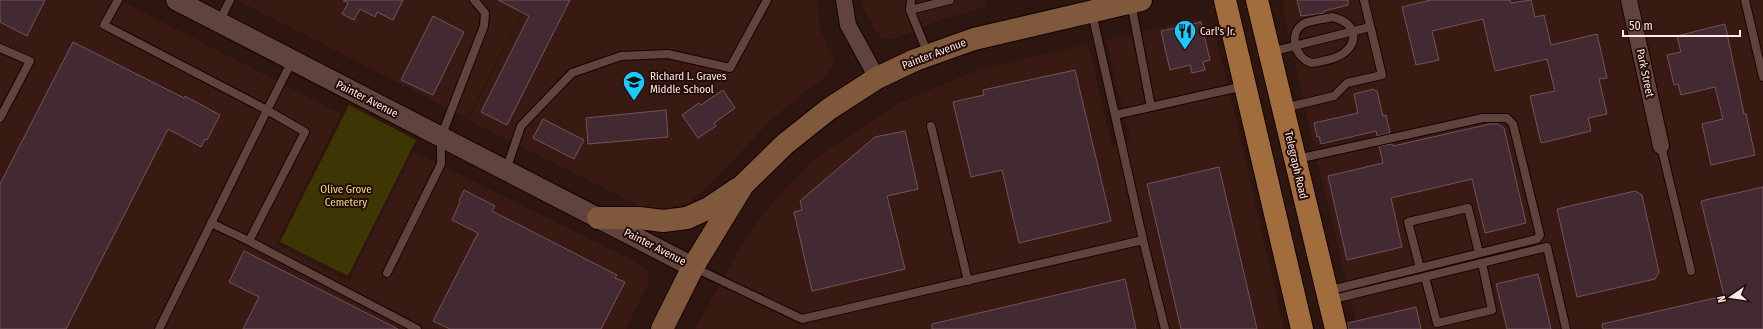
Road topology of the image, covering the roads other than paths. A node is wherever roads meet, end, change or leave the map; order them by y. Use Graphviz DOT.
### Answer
graph roads {
  1 [pos="118,0"];
  2 [pos="176,0"];
  3 [pos="230,0"];
  4 [pos="474,0"];
  5 [pos="768,0"];
  6 [pos="844,0"];
  7 [pos="911,0"];
  8 [pos="950,0"];
  9 [pos="1225,0"];
  10 [pos="1257,0"];
  11 [pos="1364,0"];
  12 [pos="1629,0"];
  13 [pos="1745,0"];
  14 [pos="1128,2"];
  15 [pos="910,10"];
  16 [pos="1092,11"];
  17 [pos="218,22"];
  18 [pos="1370,27"];
  19 [pos="1352,31"];
  20 [pos="1295,46"];
  21 [pos="0,48"];
  22 [pos="1269,52"];
  23 [pos="929,55"];
  24 [pos="292,60"];
  25 [pos="1763,77"];
  26 [pos="877,78"];
  27 [pos="1245,86"];
  28 [pos="1151,107"];
  29 [pos="1283,108"];
  30 [pos="267,110"];
  31 [pos="1115,115"];
  32 [pos="0,118"];
  33 [pos="931,126"];
  34 [pos="441,137"];
  35 [pos="1661,146"];
  36 [pos="1295,159"];
  37 [pos="506,170"];
  38 [pos="743,185"];
  39 [pos="598,218"];
  40 [pos="211,223"];
  41 [pos="1143,240"];
  42 [pos="249,241"];
  43 [pos="1479,253"];
  44 [pos="1482,263"];
  45 [pos="692,267"];
  46 [pos="1420,268"];
  47 [pos="1691,271"];
  48 [pos="387,273"];
  49 [pos="1425,276"];
  50 [pos="968,281"];
  51 [pos="1328,296"];
  52 [pos="159,329"];
  53 [pos="417,329"];
  54 [pos="662,329"];
  55 [pos="1165,329"];
  56 [pos="1302,329"];
  57 [pos="1336,329"];
  58 [pos="1566,329"];
  1 -- 30 [label="lane"];
  2 -- 17 [label="street, Painter Avenue"];
  3 -- 17 [label="lane"];
  4 -- 34 [label="lane"];
  5 -- 37 [label="lane"];
  6 -- 26 [label="street"];
  7 -- 15 [label="lane"];
  8 -- 15 [label="lane"];
  9 -- 27 [label="main road"];
  10 -- 22 [label="main road, Telegraph Road"];
  11 -- 18 [label="lane"];
  12 -- 35 [label="street, Park Street"];
  13 -- 25 [label="lane"];
  14 -- 16 [label="main road, Painter Avenue"];
  14 -- 28 [label="lane"];
  15 -- 23 [label="lane"];
  16 -- 23 [label="main road, Painter Avenue"];
  16 -- 31 [label="lane"];
  17 -- 24 [label="street, Painter Avenue"];
  18 -- 19 [label="lane"];
  18 -- 29 [label="lane"];
  19 -- 20 [label="lane"];
  19 -- 20 [label="lane"];
  19 -- 20 [label="lane"];
  20 -- 22 [label="lane"];
  21 -- 32 [label="lane"];
  22 -- 29 [label="main road, Telegraph Road"];
  23 -- 26 [label="main road, Painter Avenue"];
  24 -- 30 [label="lane"];
  24 -- 34 [label="street, Painter Avenue"];
  26 -- 38 [label="main road, Painter Avenue"];
  27 -- 28 [label="lane"];
  27 -- 56 [label="main road"];
  28 -- 31 [label="lane"];
  29 -- 36 [label="main road, Telegraph Road"];
  30 -- 40 [label="lane"];
  30 -- 42 [label="lane"];
  31 -- 41 [label="lane"];
  33 -- 50 [label="lane"];
  34 -- 37 [label="street, Painter Avenue"];
  34 -- 48 [label="lane"];
  35 -- 47 [label="lane"];
  36 -- 43 [label="lane"];
  36 -- 51 [label="main road, Telegraph Road"];
  37 -- 39 [label="street, Painter Avenue"];
  38 -- 39 [label="main road"];
  38 -- 45 [label="main road, Painter Avenue"];
  39 -- 45 [label="street, Painter Avenue"];
  40 -- 42 [label="lane"];
  40 -- 52 [label="lane"];
  41 -- 50 [label="lane"];
  41 -- 55 [label="lane"];
  42 -- 53 [label="lane"];
  43 -- 46 [label="lane"];
  43 -- 46 [label="lane"];
  44 -- 49 [label="lane"];
  44 -- 49 [label="lane"];
  44 -- 58 [label="lane"];
  45 -- 50 [label="lane"];
  45 -- 54 [label="main road"];
  46 -- 51 [label="lane"];
  49 -- 51 [label="lane"];
  51 -- 57 [label="main road, Telegraph Road"];
}
